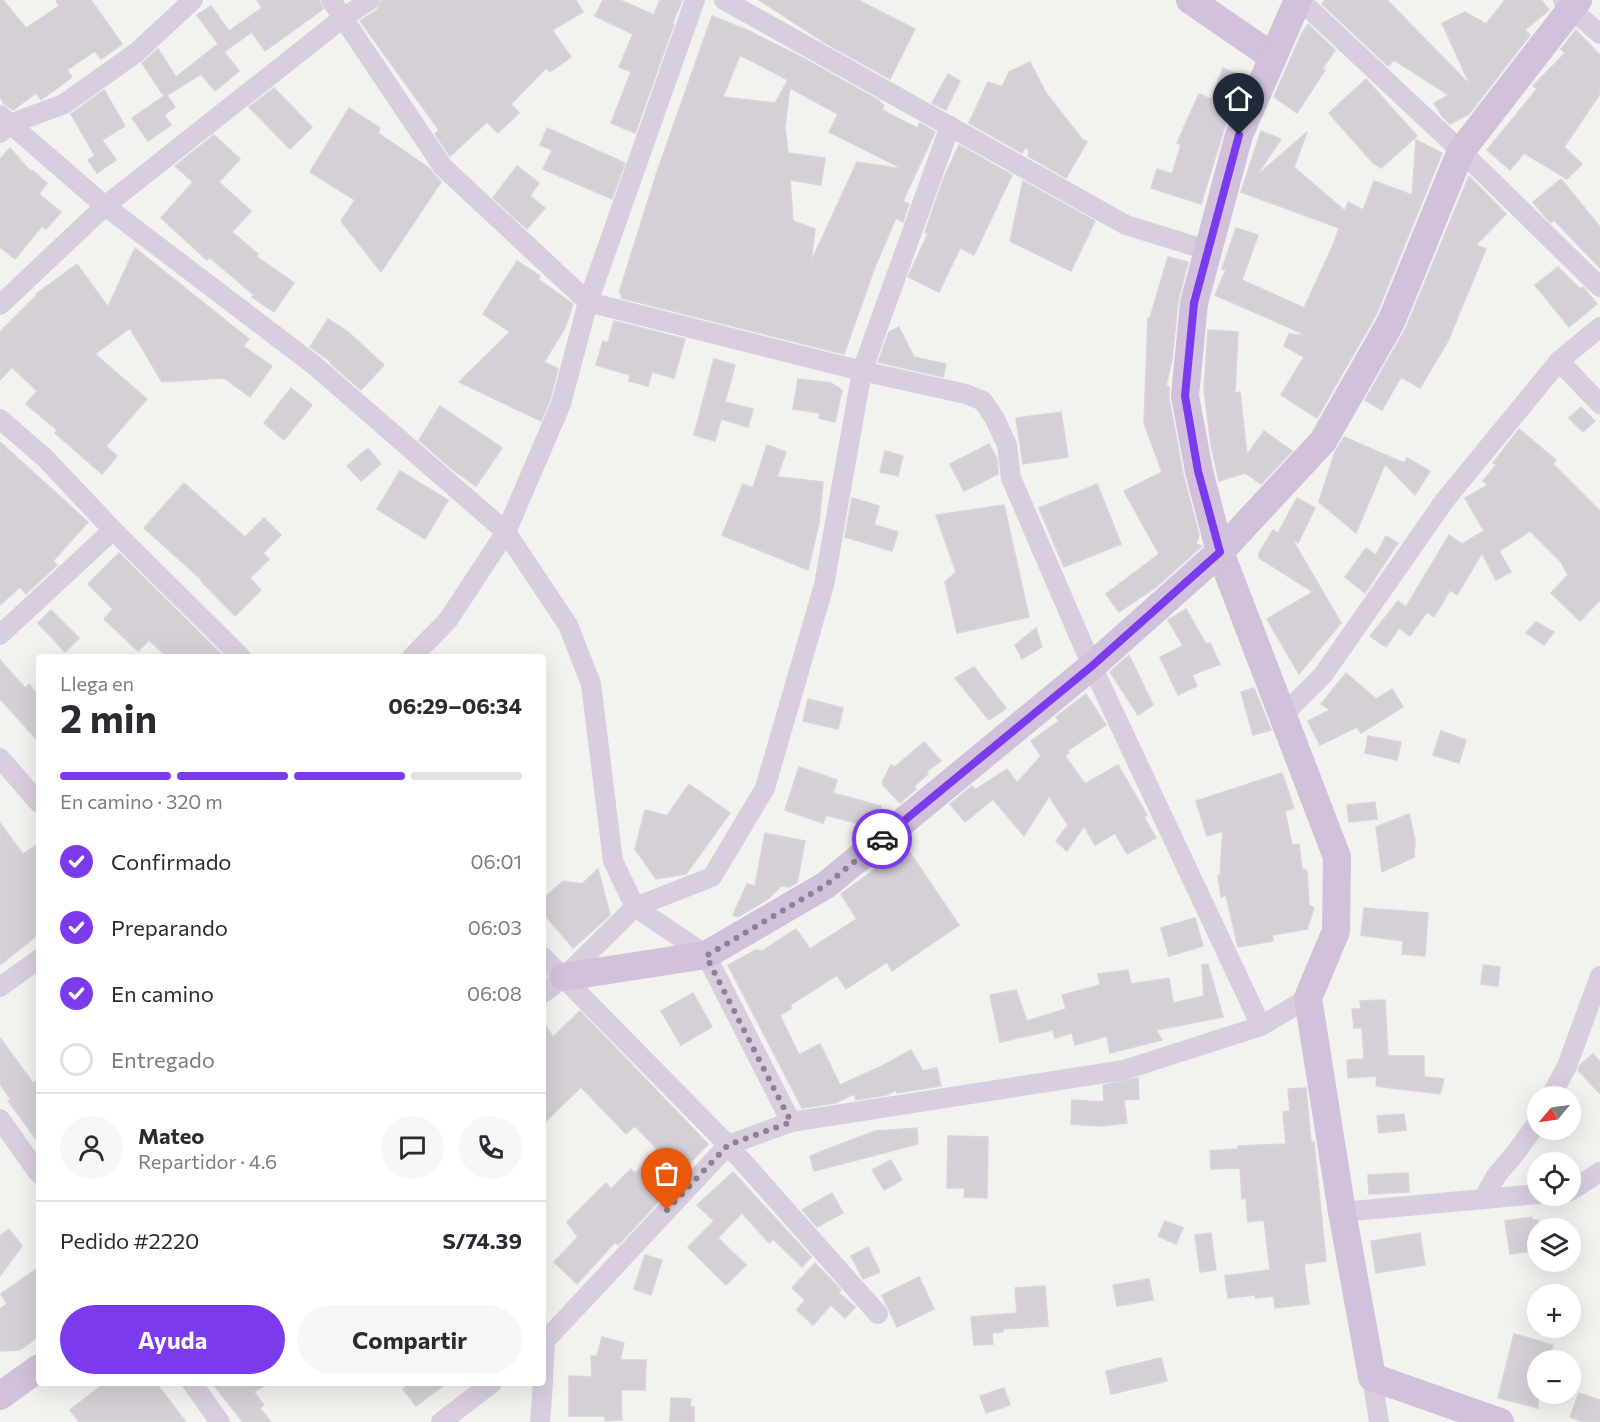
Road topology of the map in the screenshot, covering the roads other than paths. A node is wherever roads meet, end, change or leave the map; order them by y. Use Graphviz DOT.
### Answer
graph roads {
  1 [pos="193,0"];
  2 [pos="332,0"];
  3 [pos="370,0"];
  4 [pos="695,0"];
  5 [pos="724,0"];
  6 [pos="1190,0"];
  7 [pos="1299,0"];
  8 [pos="1570,3"];
  9 [pos="344,17"];
  10 [pos="1600,34"];
  11 [pos="1273,57"];
  12 [pos="4,124"];
  13 [pos="950,126"];
  14 [pos="1461,151"];
  15 [pos="105,206"];
  16 [pos="1207,250"];
  17 [pos="1600,287"];
  18 [pos="588,302"];
  19 [pos="0,305"];
  20 [pos="1600,327"];
  21 [pos="1559,362"];
  22 [pos="862,372"];
  23 [pos="1600,404"];
  24 [pos="0,419"];
  25 [pos="112,530"];
  26 [pos="506,532"];
  27 [pos="1220,552"];
  28 [pos="0,635"];
  29 [pos="238,654"];
  30 [pos="415,654"];
  31 [pos="1092,666"];
  32 [pos="1283,715"];
  33 [pos="0,758"];
  34 [pos="36,799"];
  35 [pos="635,907"];
  36 [pos="706,956"];
  37 [pos="36,961"];
  38 [pos="546,965"];
  39 [pos="1600,976"];
  40 [pos="553,985"];
  41 [pos="0,987"];
  42 [pos="1308,998"];
  43 [pos="1261,1026"];
  44 [pos="1557,1086"];
  45 [pos="0,1119"];
  46 [pos="791,1122"];
  47 [pos="1527,1137"];
  48 [pos="728,1145"];
  49 [pos="36,1169"];
  50 [pos="1600,1172"];
  51 [pos="1581,1184"];
  52 [pos="1527,1195"];
  53 [pos="1483,1199"];
  54 [pos="1342,1212"];
  55 [pos="878,1314"];
  56 [pos="546,1339"];
  57 [pos="36,1370"];
  58 [pos="1372,1377"];
  59 [pos="194,1386"];
  60 [pos="488,1386"];
  61 [pos="543,1386"];
  62 [pos="0,1396"];
  63 [pos="220,1422"];
  64 [pos="441,1422"];
  65 [pos="540,1422"];
  66 [pos="1379,1422"];
  67 [pos="1500,1422"];
  1 -- 12 [label="street"];
  2 -- 9 [label="street"];
  3 -- 9 [label="street"];
  4 -- 18 [label="street"];
  5 -- 13 [label="street"];
  6 -- 11 [label="street"];
  7 -- 11 [label="street"];
  7 -- 14 [label="street"];
  8 -- 10 [label="street"];
  8 -- 14 [label="street"];
  9 -- 15 [label="street"];
  9 -- 18 [label="street"];
  11 -- 16 [label="street"];
  12 -- 15 [label="street"];
  13 -- 16 [label="street"];
  13 -- 22 [label="street"];
  14 -- 17 [label="street"];
  14 -- 27 [label="street"];
  15 -- 19 [label="street"];
  15 -- 26 [label="street"];
  16 -- 27 [label="street"];
  18 -- 22 [label="street"];
  18 -- 26 [label="street"];
  20 -- 21 [label="street"];
  21 -- 23 [label="street"];
  21 -- 32 [label="street"];
  22 -- 31 [label="street"];
  22 -- 35 [label="street"];
  24 -- 25 [label="street"];
  25 -- 28 [label="street"];
  25 -- 29 [label="street"];
  26 -- 30 [label="street"];
  26 -- 35 [label="street"];
  27 -- 31 [label="street"];
  27 -- 32 [label="street"];
  31 -- 36 [label="street"];
  31 -- 43 [label="street"];
  32 -- 42 [label="street"];
  33 -- 34 [label="street"];
  35 -- 36 [label="street"];
  35 -- 40 [label="street"];
  36 -- 40 [label="street"];
  36 -- 46 [label="street"];
  37 -- 41 [label="street"];
  38 -- 40 [label="street"];
  39 -- 44 [label="street"];
  40 -- 48 [label="street"];
  42 -- 43 [label="street"];
  42 -- 54 [label="street"];
  43 -- 46 [label="street"];
  45 -- 49 [label="street"];
  46 -- 48 [label="street"];
  47 -- 53 [label="street"];
  48 -- 55 [label="street"];
  48 -- 56 [label="street"];
  50 -- 51 [label="street"];
  52 -- 53 [label="street"];
  53 -- 54 [label="street"];
  54 -- 58 [label="street"];
  57 -- 62 [label="street"];
  58 -- 66 [label="street"];
  58 -- 67 [label="street"];
  59 -- 63 [label="street"];
  60 -- 64 [label="street"];
  61 -- 65 [label="street"];
}
